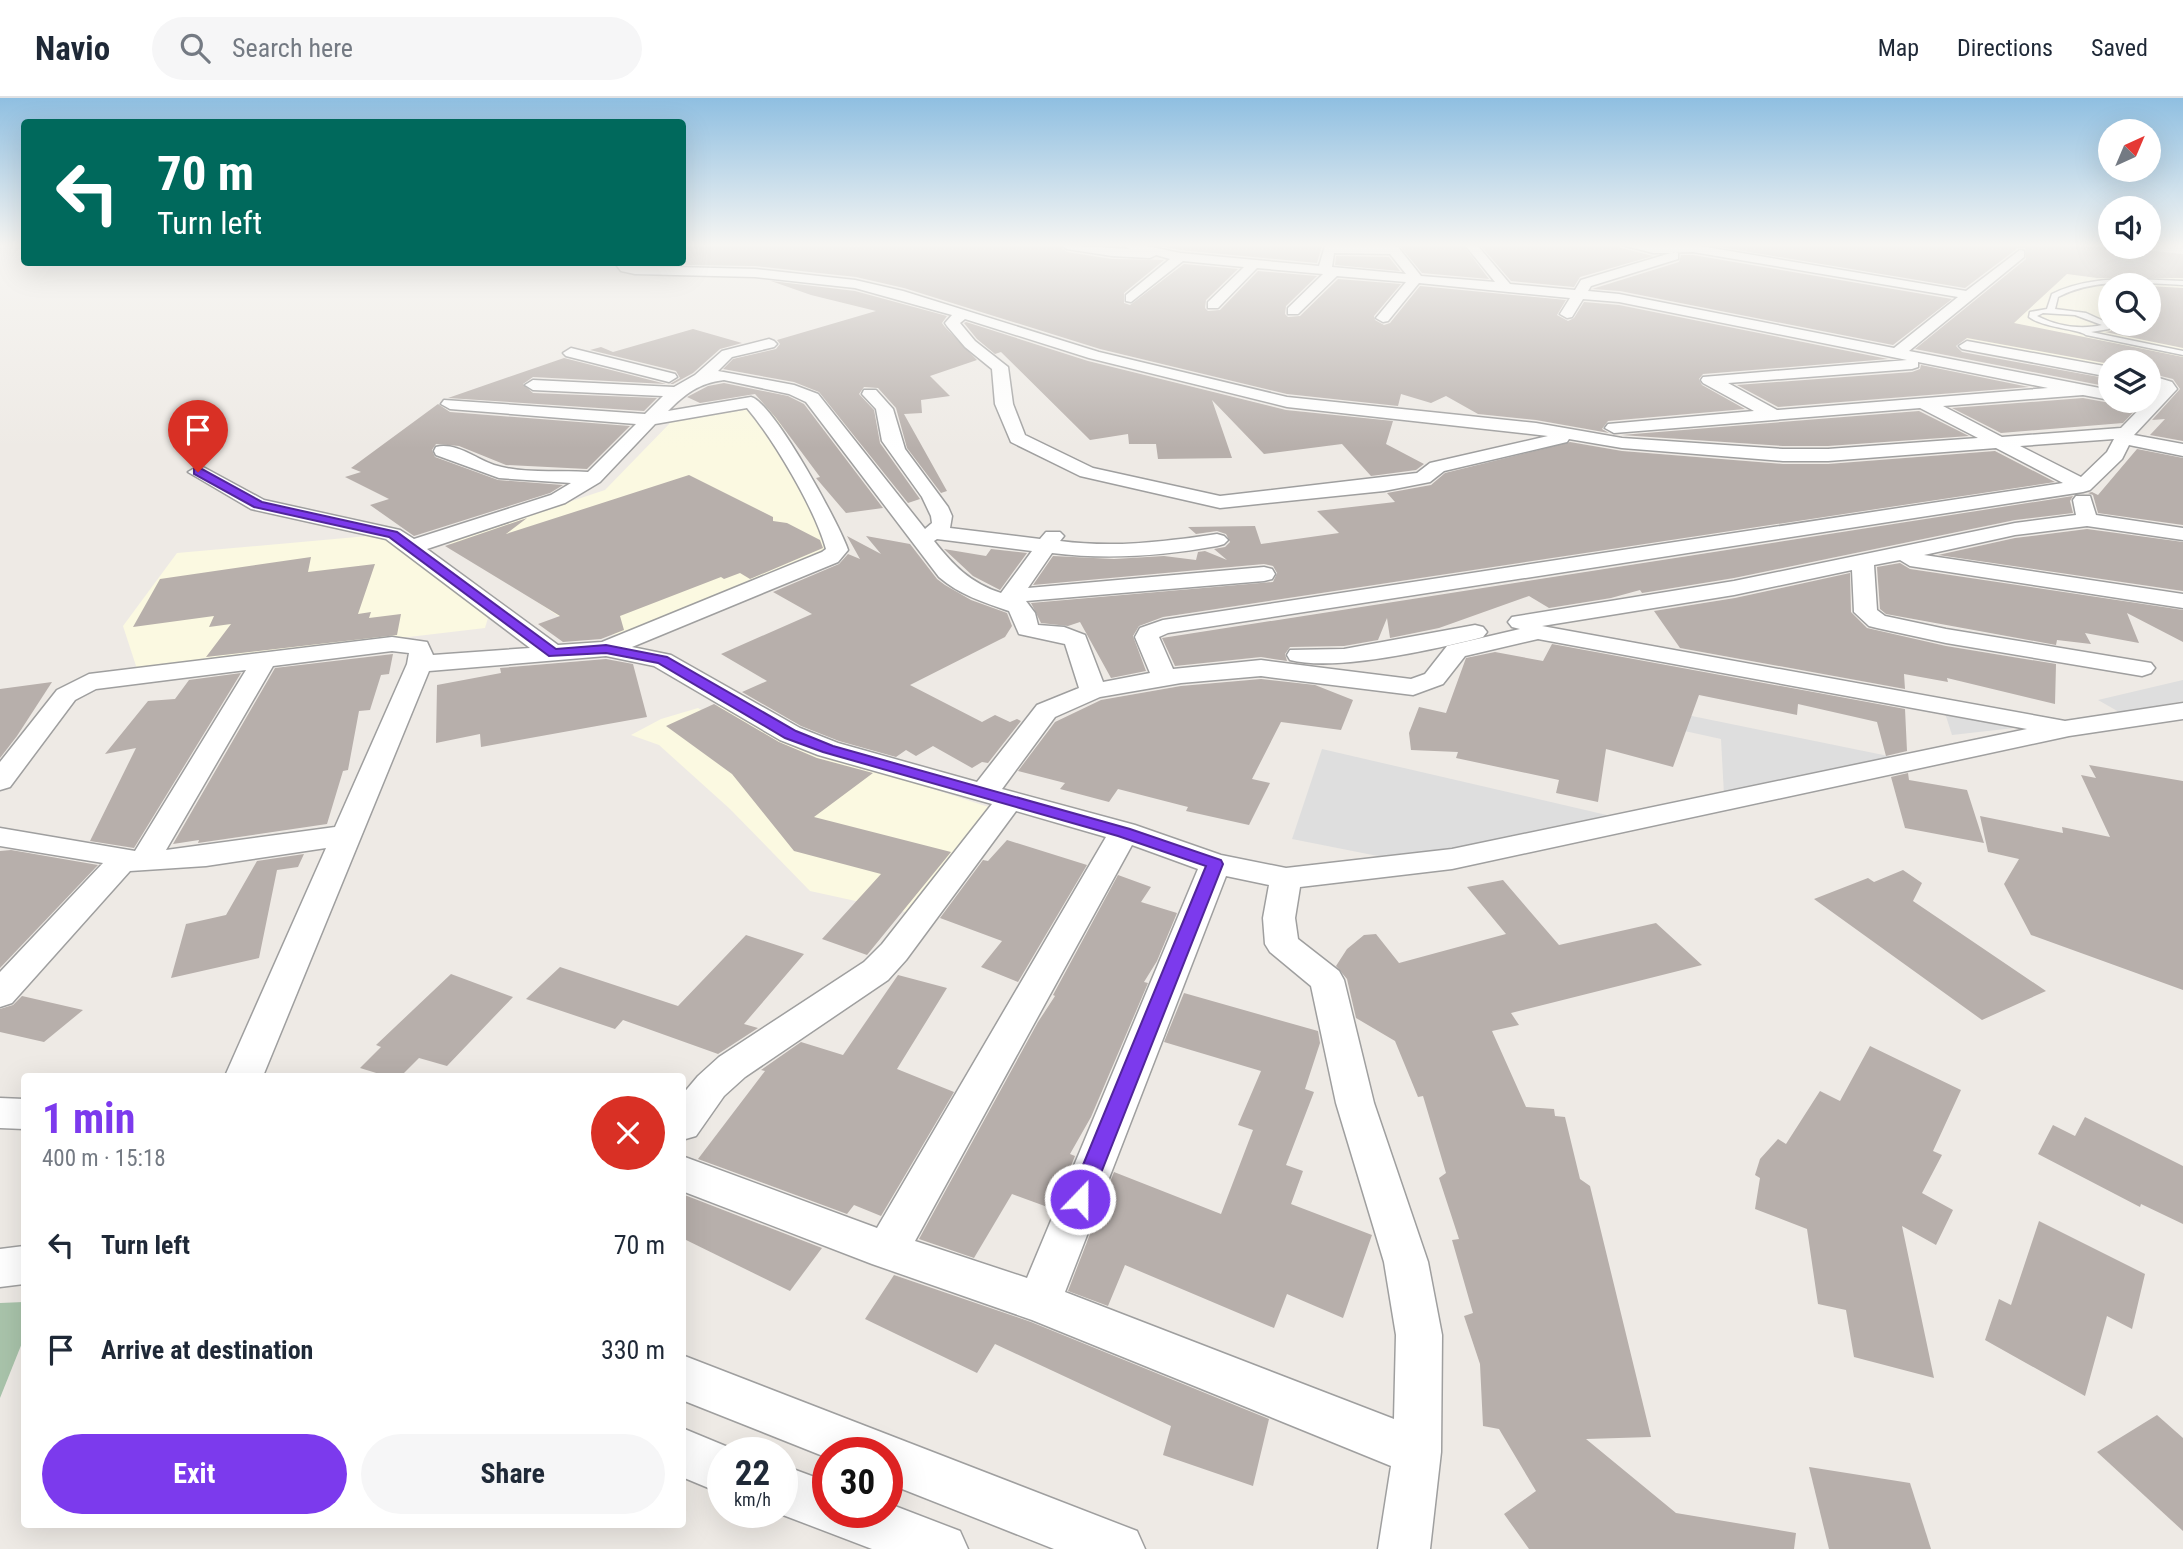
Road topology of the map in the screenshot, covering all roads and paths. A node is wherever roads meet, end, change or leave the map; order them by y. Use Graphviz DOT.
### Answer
graph roads {
  1 [pos="958,313"];
  2 [pos="1387,313"];
  3 [pos="1702,313"];
  4 [pos="1954,313"];
  5 [pos="2035,313"];
  6 [pos="2062,313"];
  7 [pos="962,314"];
  8 [pos="1383,318"];
  9 [pos="2073,329"];
  10 [pos="1892,332"];
  11 [pos="1806,334"];
  12 [pos="1932,339"];
  13 [pos="769,344"];
  14 [pos="1898,352"];
  15 [pos="2183,353"];
  16 [pos="571,354"];
  17 [pos="1941,361"];
  18 [pos="2098,370"];
  19 [pos="1851,371"];
  20 [pos="1752,376"];
  21 [pos="690,383"];
  22 [pos="2161,384"];
  23 [pos="533,385"];
  24 [pos="794,390"];
  25 [pos="2081,390"];
  26 [pos="2098,393"];
  27 [pos="870,394"];
  28 [pos="2161,396"];
  29 [pos="751,402"];
  30 [pos="1924,403"];
  31 [pos="450,404"];
  32 [pos="2161,405"];
  33 [pos="2173,407"];
  34 [pos="2139,413"];
  35 [pos="1774,415"];
  36 [pos="649,420"];
  37 [pos="1566,432"];
  38 [pos="2125,436"];
  39 [pos="2002,443"];
  40 [pos="2183,450"];
  41 [pos="443,451"];
  42 [pos="198,472"];
  43 [pos="593,478"];
  44 [pos="2083,486"];
  45 [pos="2087,520"];
  46 [pos="2183,534"];
  47 [pos="929,536"];
  48 [pos="1217,540"];
  49 [pos="1048,542"];
  50 [pos="412,547"];
  51 [pos="1889,556"];
  52 [pos="1863,561"];
  53 [pos="1264,574"];
  54 [pos="1009,599"];
  55 [pos="2183,601"];
  56 [pos="606,649"];
  57 [pos="553,653"];
  58 [pos="263,662"];
  59 [pos="419,664"];
  60 [pos="2142,668"];
  61 [pos="1205,673"];
  62 [pos="1165,678"];
  63 [pos="1093,691"];
  64 [pos="2183,711"];
  65 [pos="2069,728"];
  66 [pos="0,781"];
  67 [pos="996,798"];
  68 [pos="1124,832"];
  69 [pos="346,835"];
  70 [pos="0,837"];
  71 [pos="133,861"];
  72 [pos="1215,864"];
  73 [pos="1286,878"];
  74 [pos="0,994"];
  75 [pos="245,1073"];
  76 [pos="0,1113"];
  77 [pos="21,1114"];
  78 [pos="686,1120"];
  79 [pos="686,1174"];
  80 [pos="887,1251"];
  81 [pos="21,1265"];
  82 [pos="0,1268"];
  83 [pos="1039,1302"];
  84 [pos="686,1379"];
  85 [pos="835,1437"];
  86 [pos="1417,1452"];
  87 [pos="686,1454"];
  88 [pos="707,1462"];
  89 [pos="903,1464"];
  90 [pos="885,1528"];
  91 [pos="942,1549"];
  92 [pos="1119,1549"];
  93 [pos="1404,1549"];
  1 -- 7 [label="street"];
  2 -- 8 [label="street"];
  3 -- 11 [label="street"];
  4 -- 12 [label="street"];
  5 -- 9 [label="lane"];
  6 -- 9 [label="lane"];
  7 -- 37 [label="street"];
  7 -- 37 [label="street"];
  9 -- 15 [label="lane"];
  10 -- 12 [label="street"];
  11 -- 14 [label="street"];
  11 -- 20 [label="street"];
  12 -- 14 [label="street"];
  12 -- 18 [label="street"];
  13 -- 21 [label="street"];
  14 -- 17 [label="street"];
  16 -- 21 [label="street"];
  17 -- 19 [label="street"];
  17 -- 25 [label="street"];
  19 -- 20 [label="street"];
  19 -- 30 [label="street"];
  20 -- 35 [label="street"];
  21 -- 23 [label="street"];
  21 -- 24 [label="street"];
  21 -- 36 [label="street"];
  22 -- 28 [label="street"];
  24 -- 29 [label="street"];
  24 -- 47 [label="street"];
  25 -- 26 [label="street"];
  25 -- 30 [label="street"];
  27 -- 47 [label="street"];
  29 -- 36 [label="street"];
  29 -- 56 [label="street"];
  30 -- 35 [label="street"];
  30 -- 39 [label="street"];
  31 -- 36 [label="street"];
  32 -- 33 [label="street"];
  34 -- 38 [label="street"];
  35 -- 37 [label="street"];
  36 -- 43 [label="street"];
  37 -- 39 [label="street"];
  38 -- 39 [label="street"];
  38 -- 40 [label="street"];
  38 -- 44 [label="street"];
  39 -- 44 [label="street"];
  41 -- 43 [label="street"];
  42 -- 50 [label="street"];
  43 -- 50 [label="street"];
  44 -- 45 [label="street"];
  44 -- 62 [label="street"];
  45 -- 46 [label="street"];
  45 -- 51 [label="street"];
  47 -- 49 [label="street"];
  47 -- 54 [label="street"];
  48 -- 49 [label="street"];
  49 -- 54 [label="street"];
  50 -- 57 [label="street"];
  51 -- 52 [label="street"];
  51 -- 55 [label="street"];
  52 -- 60 [label="street"];
  52 -- 61 [label="street"];
  53 -- 54 [label="street"];
  54 -- 63 [label="street"];
  56 -- 57 [label="street"];
  56 -- 67 [label="street"];
  57 -- 59 [label="street"];
  58 -- 59 [label="street"];
  58 -- 66 [label="street"];
  58 -- 71 [label="street"];
  59 -- 69 [label="street"];
  61 -- 62 [label="street"];
  61 -- 65 [label="street"];
  62 -- 63 [label="street"];
  63 -- 67 [label="street"];
  64 -- 65 [label="street"];
  65 -- 73 [label="street"];
  67 -- 68 [label="street"];
  67 -- 78 [label="street"];
  68 -- 72 [label="street"];
  68 -- 80 [label="street"];
  69 -- 71 [label="street"];
  69 -- 75 [label="street"];
  70 -- 71 [label="street"];
  71 -- 74 [label="street"];
  72 -- 73 [label="street"];
  72 -- 83 [label="street"];
  73 -- 86 [label="street"];
  76 -- 77 [label="street"];
  79 -- 80 [label="street"];
  80 -- 83 [label="street"];
  81 -- 82 [label="street"];
  83 -- 86 [label="street"];
  84 -- 85 [label="street"];
  86 -- 93 [label="street"];
  87 -- 88 [label="street"];
  89 -- 92 [label="street"];
  90 -- 91 [label="street"];
}
